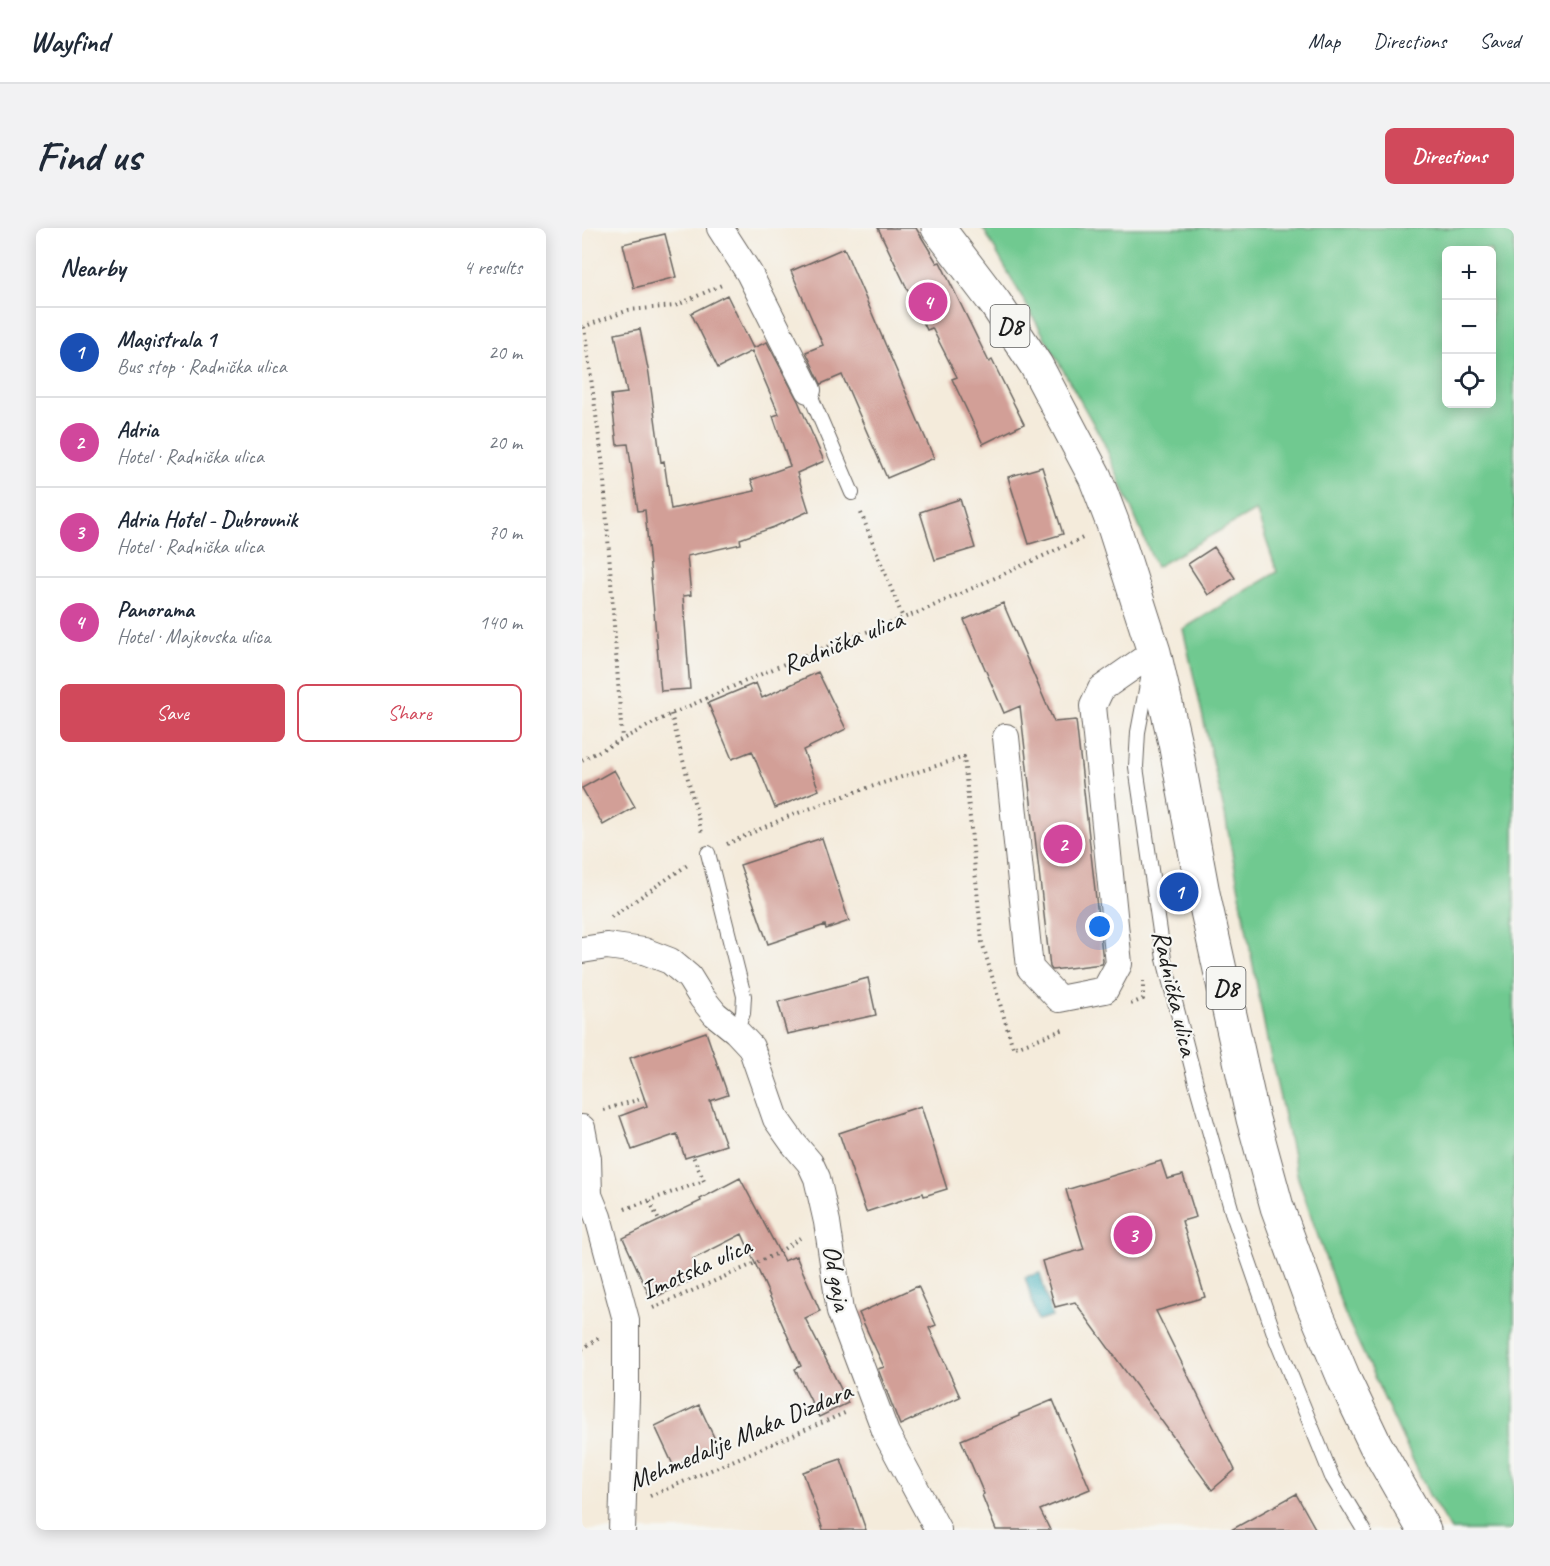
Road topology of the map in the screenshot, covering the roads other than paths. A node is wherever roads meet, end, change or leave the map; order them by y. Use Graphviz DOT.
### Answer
graph roads {
  1 [pos="720,228"];
  2 [pos="938,228"];
  3 [pos="808,390"];
  4 [pos="852,493"];
  5 [pos="1154,652"];
  6 [pos="1006,737"];
  7 [pos="708,853"];
  8 [pos="582,950"];
  9 [pos="736,1031"];
  10 [pos="587,1120"];
  11 [pos="590,1200"];
  12 [pos="622,1519"];
  13 [pos="938,1530"];
  14 [pos="1364,1530"];
  15 [pos="1424,1530"];
  1 -- 3 [label="street"];
  2 -- 5 [label="main road, D8"];
  3 -- 4 [label="lane"];
  5 -- 6 [label="street, Radnička ulica"];
  5 -- 14 [label="lane, Radnička ulica"];
  5 -- 15 [label="main road, D8"];
  7 -- 9 [label="lane"];
  8 -- 9 [label="street, Od gaja"];
  9 -- 13 [label="street, Od gaja"];
  10 -- 11 [label="street"];
  11 -- 12 [label="street"];
}
